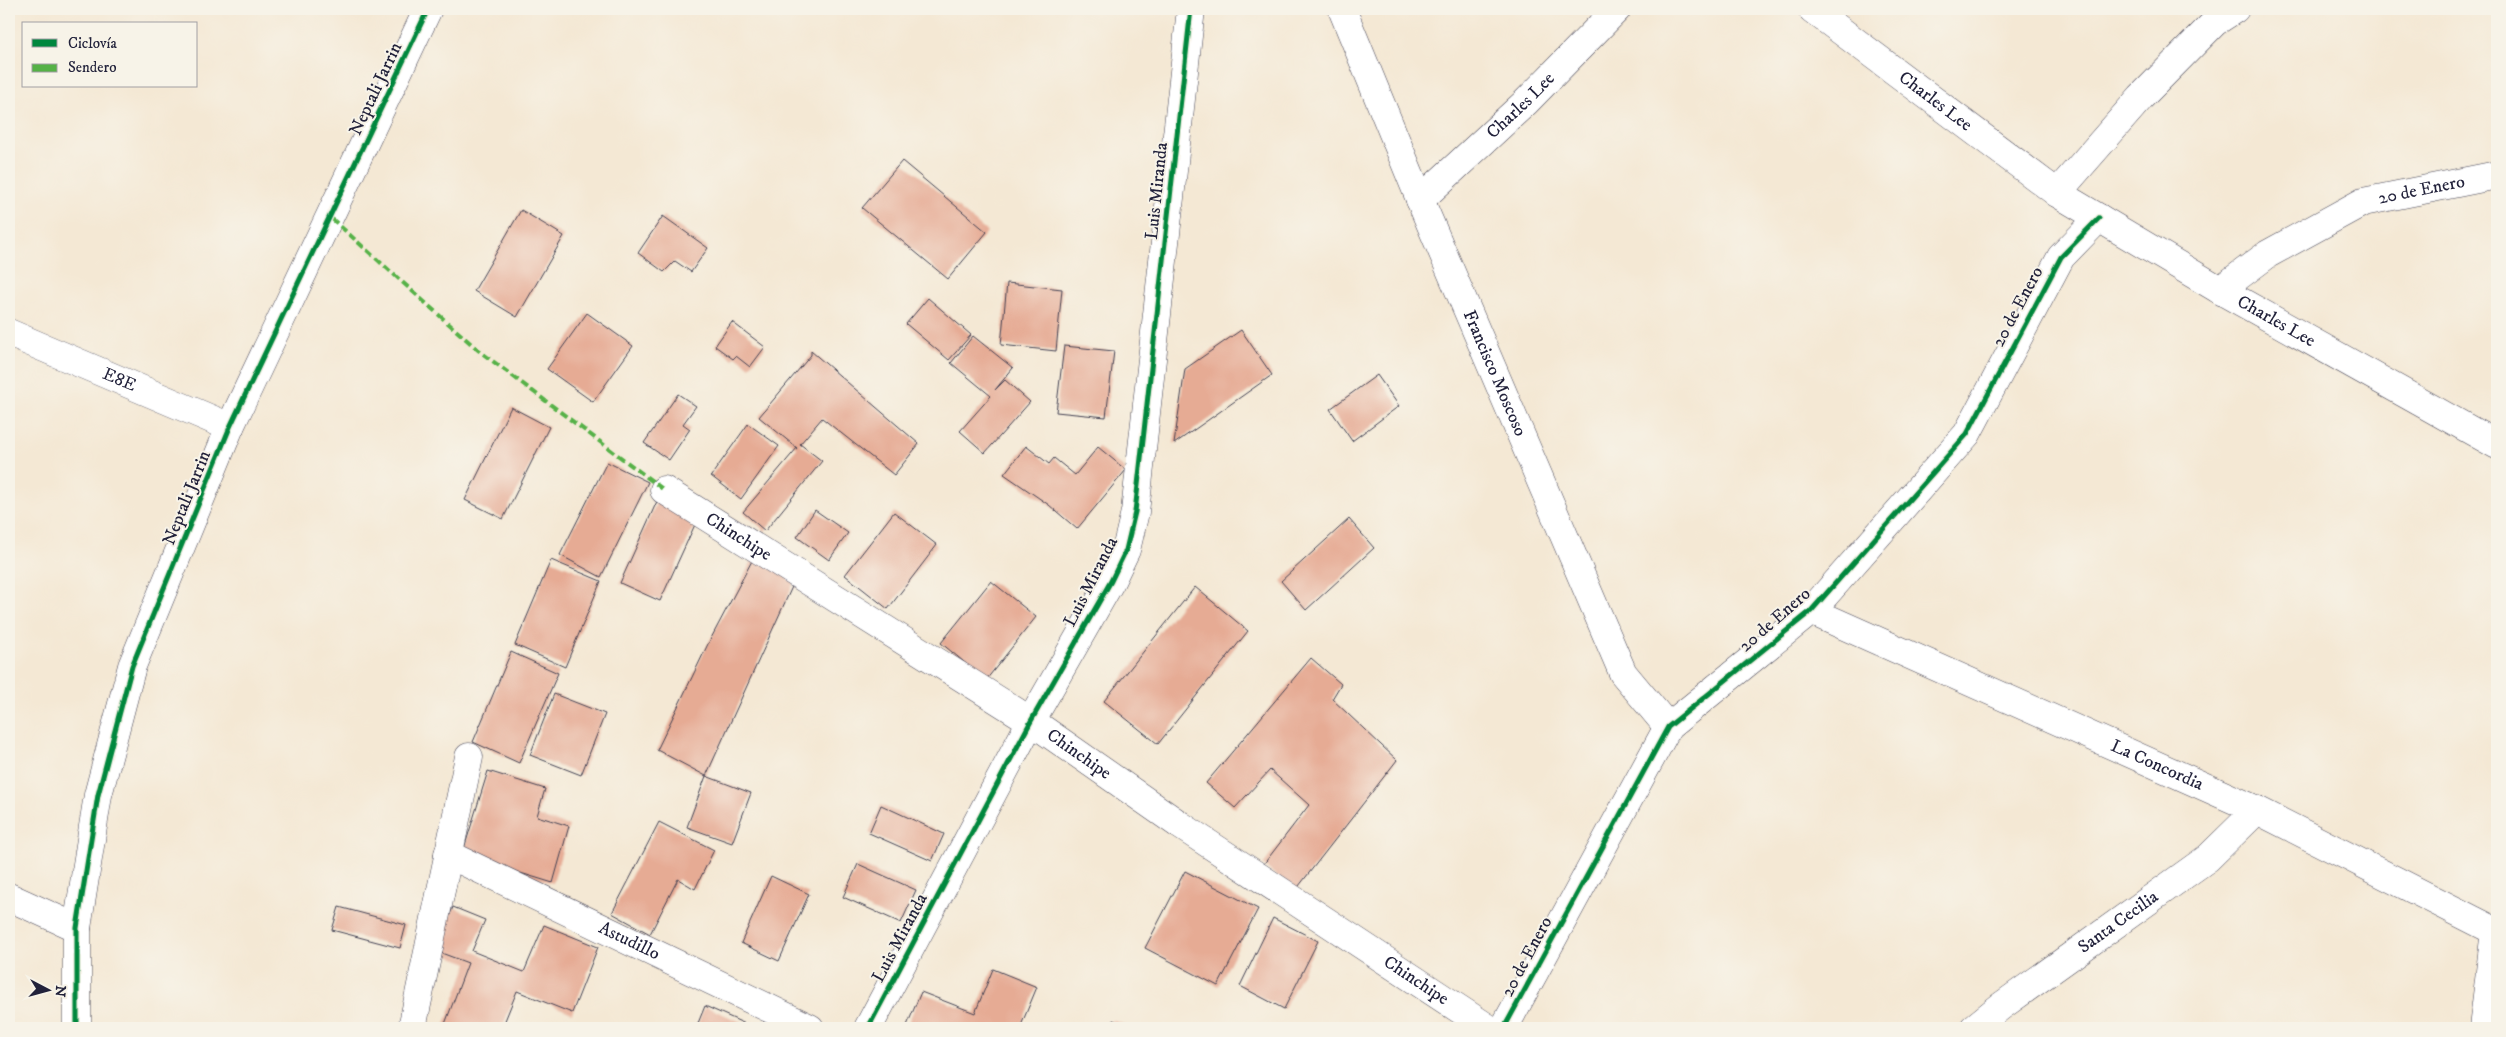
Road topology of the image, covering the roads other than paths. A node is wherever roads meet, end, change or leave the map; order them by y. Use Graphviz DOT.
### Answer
graph roads {
  1 [pos="428,9"];
  2 [pos="1191,9"];
  3 [pos="1342,9"];
  4 [pos="1617,9"];
  5 [pos="1812,9"];
  6 [pos="2217,13"];
  7 [pos="2497,175"];
  8 [pos="2057,193"];
  9 [pos="1420,200"];
  10 [pos="2099,218"];
  11 [pos="2220,290"];
  12 [pos="9,333"];
  13 [pos="230,427"];
  14 [pos="2497,445"];
  15 [pos="664,490"];
  16 [pos="1811,611"];
  17 [pos="1031,721"];
  18 [pos="1668,727"];
  19 [pos="469,757"];
  20 [pos="2257,810"];
  21 [pos="448,854"];
  22 [pos="9,897"];
  23 [pos="77,928"];
  24 [pos="2496,932"];
  25 [pos="77,1028"];
  26 [pos="412,1028"];
  27 [pos="810,1028"];
  28 [pos="868,1028"];
  29 [pos="1488,1028"];
  30 [pos="1504,1028"];
  31 [pos="1974,1028"];
  32 [pos="2483,1028"];
  1 -- 13 [label="street, Neptali Jarrin"];
  2 -- 17 [label="street, Luis Miranda"];
  3 -- 9 [label="street, Francisco Moscoso"];
  4 -- 9 [label="street, Charles Lee"];
  5 -- 8 [label="street, Charles Lee"];
  6 -- 8 [label="street"];
  7 -- 11 [label="street, 20 de Enero"];
  8 -- 10 [label="street, Charles Lee"];
  9 -- 18 [label="street, Francisco Moscoso"];
  10 -- 11 [label="street, Charles Lee"];
  10 -- 16 [label="street, 20 de Enero"];
  11 -- 14 [label="street, Charles Lee"];
  12 -- 13 [label="street, E8E"];
  13 -- 23 [label="street, Neptali Jarrin"];
  15 -- 17 [label="street, Chinchipe"];
  16 -- 18 [label="street, 20 de Enero"];
  16 -- 20 [label="street, La Concordia"];
  17 -- 28 [label="street, Luis Miranda"];
  17 -- 29 [label="street, Chinchipe"];
  18 -- 30 [label="street, 20 de Enero"];
  19 -- 21 [label="street"];
  20 -- 24 [label="street, La Concordia"];
  20 -- 31 [label="street, Santa Cecilia"];
  21 -- 26 [label="street"];
  21 -- 27 [label="street, Astudillo"];
  22 -- 23 [label="street"];
  23 -- 25 [label="street, Neptali Jarrin"];
  24 -- 32 [label="street"];
}
